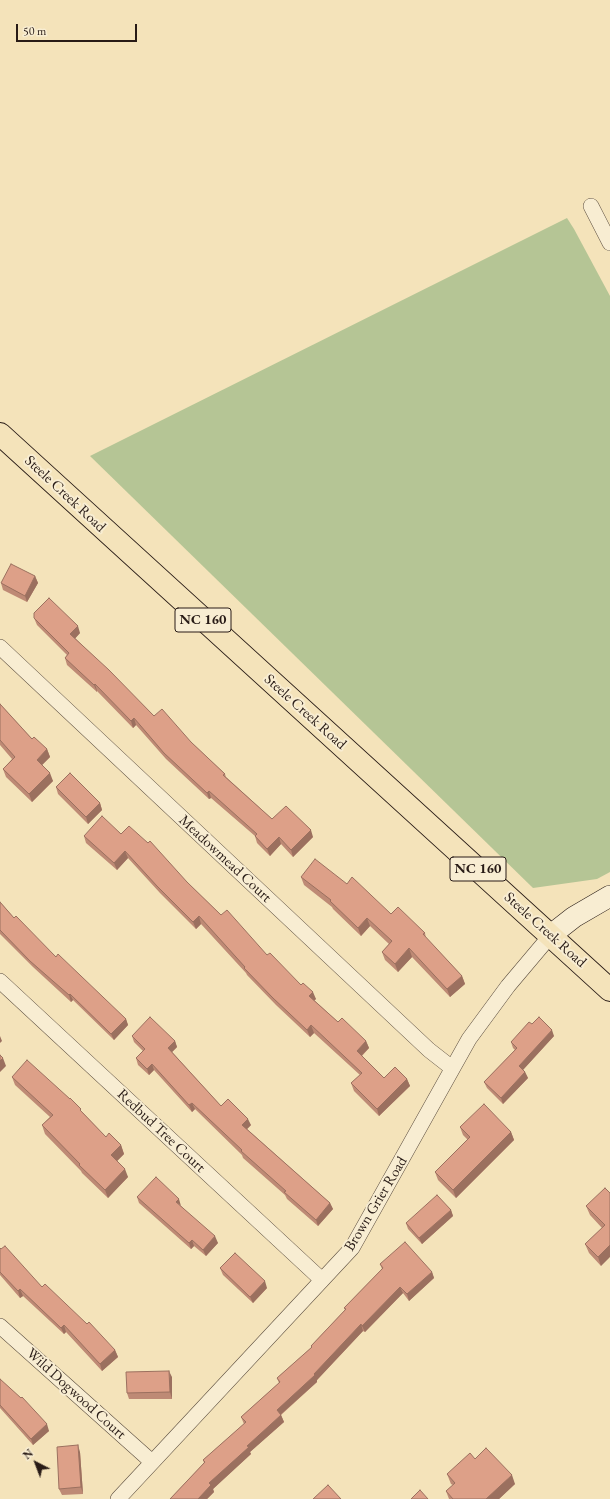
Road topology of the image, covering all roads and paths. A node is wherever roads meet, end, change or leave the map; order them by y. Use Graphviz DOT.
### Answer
graph roads {
  1 [pos="591,206"];
  2 [pos="610,243"];
  3 [pos="0,434"];
  4 [pos="0,647"];
  5 [pos="610,896"];
  6 [pos="551,935"];
  7 [pos="0,981"];
  8 [pos="610,990"];
  9 [pos="452,1068"];
  10 [pos="322,1280"];
  11 [pos="0,1326"];
  12 [pos="152,1462"];
  13 [pos="118,1499"];
  1 -- 2 [label="street"];
  3 -- 6 [label="main road, Steele Creek Road / NC 160"];
  4 -- 9 [label="street, Meadowmead Court"];
  5 -- 6 [label="main road, Brown Grier Road"];
  6 -- 8 [label="main road, Steele Creek Road / NC 160"];
  6 -- 9 [label="street, Brown Grier Road"];
  7 -- 10 [label="street, Redbud Tree Court"];
  9 -- 10 [label="street, Brown Grier Road"];
  10 -- 12 [label="street, Brown Grier Road"];
  11 -- 12 [label="street, Wild Dogwood Court"];
  12 -- 13 [label="street, Brown Grier Road"];
}
